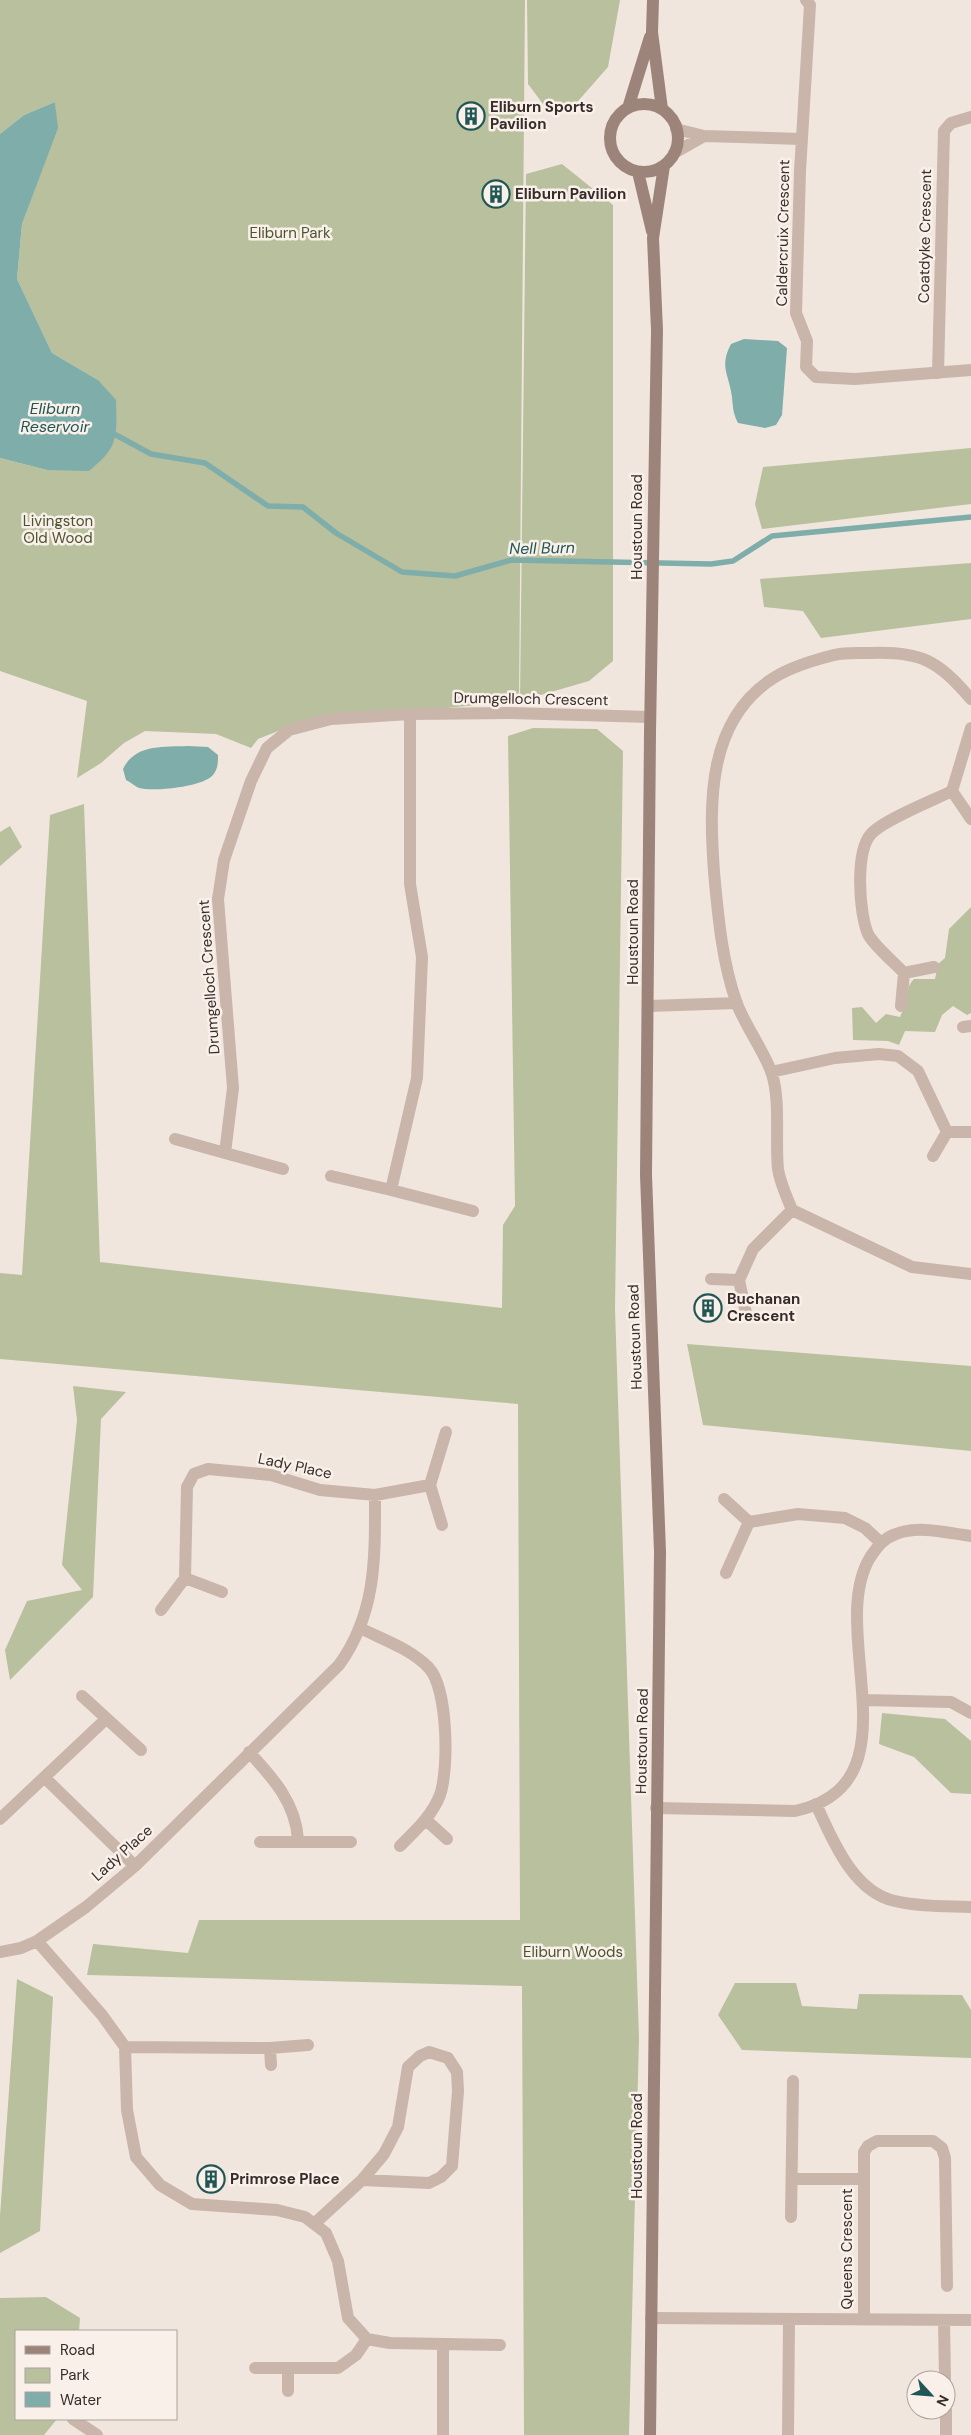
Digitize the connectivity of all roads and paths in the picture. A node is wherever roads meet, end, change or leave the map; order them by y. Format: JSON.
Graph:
{"nodes":[{"id":1,"x":653,"y":0,"type":"edge"},
{"id":2,"x":806,"y":0,"type":"edge"},
{"id":3,"x":652,"y":32,"type":"junction"},
{"id":4,"x":628,"y":108,"type":"junction"},
{"id":5,"x":662,"y":109,"type":"junction"},
{"id":6,"x":971,"y":117,"type":"edge"},
{"id":7,"x":676,"y":129,"type":"junction"},
{"id":8,"x":704,"y":136,"type":"junction"},
{"id":9,"x":802,"y":139,"type":"junction"},
{"id":10,"x":674,"y":153,"type":"junction"},
{"id":11,"x":664,"y":166,"type":"junction"},
{"id":12,"x":638,"y":172,"type":"junction"},
{"id":13,"x":654,"y":238,"type":"junction"},
{"id":14,"x":971,"y":370,"type":"edge"},
{"id":15,"x":938,"y":373,"type":"junction"},
{"id":16,"x":971,"y":700,"type":"edge"},
{"id":17,"x":410,"y":714,"type":"junction"},
{"id":18,"x":650,"y":717,"type":"junction"},
{"id":19,"x":971,"y":728,"type":"edge"},
{"id":20,"x":952,"y":791,"type":"junction"},
{"id":21,"x":971,"y":819,"type":"edge"},
{"id":22,"x":934,"y":967,"type":"dead end"},
{"id":23,"x":904,"y":974,"type":"junction"},
{"id":24,"x":737,"y":1003,"type":"junction"},
{"id":25,"x":649,"y":1006,"type":"junction"},
{"id":26,"x":901,"y":1006,"type":"dead end"},
{"id":27,"x":771,"y":1072,"type":"junction"},
{"id":28,"x":946,"y":1132,"type":"junction"},
{"id":29,"x":971,"y":1132,"type":"edge"},
{"id":30,"x":175,"y":1139,"type":"dead end"},
{"id":31,"x":224,"y":1153,"type":"junction"},
{"id":32,"x":933,"y":1156,"type":"dead end"},
{"id":33,"x":283,"y":1169,"type":"dead end"},
{"id":34,"x":332,"y":1176,"type":"dead end"},
{"id":35,"x":391,"y":1190,"type":"junction"},
{"id":36,"x":792,"y":1210,"type":"junction"},
{"id":37,"x":473,"y":1211,"type":"dead end"},
{"id":38,"x":971,"y":1274,"type":"edge"},
{"id":39,"x":710,"y":1279,"type":"dead end"},
{"id":40,"x":739,"y":1280,"type":"junction"},
{"id":41,"x":746,"y":1313,"type":"dead end"},
{"id":42,"x":446,"y":1432,"type":"dead end"},
{"id":43,"x":430,"y":1485,"type":"junction"},
{"id":44,"x":375,"y":1495,"type":"junction"},
{"id":45,"x":724,"y":1499,"type":"dead end"},
{"id":46,"x":749,"y":1522,"type":"junction"},
{"id":47,"x":442,"y":1525,"type":"dead end"},
{"id":48,"x":971,"y":1536,"type":"edge"},
{"id":49,"x":880,"y":1542,"type":"junction"},
{"id":50,"x":726,"y":1574,"type":"dead end"},
{"id":51,"x":185,"y":1578,"type":"junction"},
{"id":52,"x":222,"y":1592,"type":"dead end"},
{"id":53,"x":161,"y":1610,"type":"dead end"},
{"id":54,"x":360,"y":1628,"type":"junction"},
{"id":55,"x":82,"y":1696,"type":"dead end"},
{"id":56,"x":862,"y":1700,"type":"junction"},
{"id":57,"x":971,"y":1714,"type":"edge"},
{"id":58,"x":106,"y":1719,"type":"junction"},
{"id":59,"x":140,"y":1750,"type":"dead end"},
{"id":60,"x":248,"y":1752,"type":"junction"},
{"id":61,"x":45,"y":1778,"type":"junction"},
{"id":62,"x":816,"y":1804,"type":"junction"},
{"id":63,"x":656,"y":1808,"type":"junction"},
{"id":64,"x":0,"y":1819,"type":"edge"},
{"id":65,"x":426,"y":1820,"type":"junction"},
{"id":66,"x":447,"y":1839,"type":"dead end"},
{"id":67,"x":298,"y":1840,"type":"junction"},
{"id":68,"x":260,"y":1842,"type":"dead end"},
{"id":69,"x":351,"y":1842,"type":"dead end"},
{"id":70,"x":400,"y":1846,"type":"dead end"},
{"id":71,"x":135,"y":1866,"type":"junction"},
{"id":72,"x":971,"y":1907,"type":"edge"},
{"id":73,"x":37,"y":1941,"type":"junction"},
{"id":74,"x":0,"y":1952,"type":"edge"},
{"id":75,"x":308,"y":2045,"type":"dead end"},
{"id":76,"x":125,"y":2048,"type":"junction"},
{"id":77,"x":270,"y":2048,"type":"junction"},
{"id":78,"x":271,"y":2065,"type":"dead end"},
{"id":79,"x":793,"y":2081,"type":"dead end"},
{"id":80,"x":792,"y":2179,"type":"junction"},
{"id":81,"x":863,"y":2179,"type":"junction"},
{"id":82,"x":362,"y":2180,"type":"junction"},
{"id":83,"x":791,"y":2217,"type":"dead end"},
{"id":84,"x":314,"y":2224,"type":"junction"},
{"id":85,"x":946,"y":2286,"type":"dead end"},
{"id":86,"x":651,"y":2318,"type":"junction"},
{"id":87,"x":789,"y":2319,"type":"junction"},
{"id":88,"x":864,"y":2319,"type":"junction"},
{"id":89,"x":944,"y":2320,"type":"junction"},
{"id":90,"x":971,"y":2320,"type":"edge"},
{"id":91,"x":367,"y":2338,"type":"junction"},
{"id":92,"x":500,"y":2345,"type":"dead end"},
{"id":93,"x":443,"y":2346,"type":"junction"},
{"id":94,"x":254,"y":2368,"type":"dead end"},
{"id":95,"x":288,"y":2368,"type":"junction"},
{"id":96,"x":945,"y":2370,"type":"edge"},
{"id":97,"x":288,"y":2391,"type":"dead end"},
{"id":98,"x":74,"y":2420,"type":"edge"},
{"id":99,"x":946,"y":2420,"type":"edge"},
{"id":100,"x":97,"y":2435,"type":"edge"},
{"id":101,"x":443,"y":2435,"type":"edge"},
{"id":102,"x":650,"y":2435,"type":"edge"},
{"id":103,"x":788,"y":2435,"type":"edge"},
{"id":104,"x":946,"y":2435,"type":"edge"}],
"edges":[{"from":1,"to":3,"type":"street"},
{"from":2,"to":9,"type":"street","name":"Caldercruix Crescent"},
{"from":3,"to":4,"type":"street"},
{"from":3,"to":5,"type":"street"},
{"from":4,"to":5,"type":"street"},
{"from":4,"to":12,"type":"street"},
{"from":5,"to":7,"type":"street"},
{"from":6,"to":15,"type":"street","name":"Coatdyke Crescent"},
{"from":7,"to":8,"type":"street","name":"Caldercruix Crescent"},
{"from":7,"to":10,"type":"street"},
{"from":8,"to":9,"type":"street","name":"Caldercruix Crescent"},
{"from":8,"to":10,"type":"street"},
{"from":9,"to":15,"type":"street","name":"Caldercruix Crescent"},
{"from":10,"to":11,"type":"street","name":"Houstoun Road"},
{"from":11,"to":12,"type":"street"},
{"from":11,"to":13,"type":"street","name":"Houstoun Road"},
{"from":12,"to":13,"type":"street","name":"Houstoun Road"},
{"from":13,"to":18,"type":"street","name":"Houstoun Road"},
{"from":14,"to":15,"type":"street","name":"Caldercruix Crescent"},
{"from":16,"to":24,"type":"street"},
{"from":17,"to":18,"type":"street","name":"Drumgelloch Crescent"},
{"from":17,"to":31,"type":"street","name":"Drumgelloch Crescent"},
{"from":17,"to":35,"type":"street"},
{"from":18,"to":25,"type":"street","name":"Houstoun Road"},
{"from":19,"to":20,"type":"street"},
{"from":20,"to":21,"type":"street"},
{"from":20,"to":23,"type":"street"},
{"from":22,"to":23,"type":"street"},
{"from":23,"to":26,"type":"street"},
{"from":24,"to":25,"type":"street"},
{"from":24,"to":27,"type":"street"},
{"from":25,"to":63,"type":"street","name":"Houstoun Road"},
{"from":27,"to":28,"type":"street"},
{"from":27,"to":36,"type":"street"},
{"from":28,"to":29,"type":"street"},
{"from":28,"to":32,"type":"street"},
{"from":30,"to":31,"type":"street"},
{"from":31,"to":33,"type":"street"},
{"from":34,"to":35,"type":"street"},
{"from":35,"to":37,"type":"street"},
{"from":36,"to":38,"type":"street"},
{"from":36,"to":40,"type":"street"},
{"from":39,"to":40,"type":"street"},
{"from":40,"to":41,"type":"street"},
{"from":42,"to":43,"type":"street"},
{"from":43,"to":44,"type":"street","name":"Lady Place"},
{"from":43,"to":47,"type":"street"},
{"from":44,"to":51,"type":"street","name":"Lady Place"},
{"from":44,"to":54,"type":"street","name":"Lady Place"},
{"from":45,"to":46,"type":"street"},
{"from":46,"to":49,"type":"street"},
{"from":46,"to":50,"type":"street"},
{"from":48,"to":49,"type":"street"},
{"from":49,"to":56,"type":"street"},
{"from":51,"to":52,"type":"street"},
{"from":51,"to":53,"type":"street"},
{"from":54,"to":60,"type":"street","name":"Lady Place"},
{"from":54,"to":65,"type":"street"},
{"from":55,"to":58,"type":"street"},
{"from":56,"to":57,"type":"street"},
{"from":56,"to":62,"type":"street"},
{"from":58,"to":59,"type":"street"},
{"from":58,"to":61,"type":"street"},
{"from":60,"to":67,"type":"street"},
{"from":60,"to":71,"type":"street","name":"Lady Place"},
{"from":61,"to":64,"type":"street"},
{"from":61,"to":71,"type":"street"},
{"from":62,"to":63,"type":"street"},
{"from":62,"to":72,"type":"street"},
{"from":63,"to":86,"type":"street","name":"Houstoun Road"},
{"from":65,"to":66,"type":"street"},
{"from":65,"to":70,"type":"street"},
{"from":67,"to":68,"type":"street"},
{"from":67,"to":69,"type":"street"},
{"from":71,"to":73,"type":"street","name":"Lady Place"},
{"from":73,"to":74,"type":"street","name":"Lady Place"},
{"from":73,"to":76,"type":"street"},
{"from":75,"to":77,"type":"street"},
{"from":76,"to":77,"type":"street"},
{"from":76,"to":84,"type":"street"},
{"from":77,"to":78,"type":"street"},
{"from":79,"to":80,"type":"street"},
{"from":80,"to":81,"type":"street","name":"Queens Crescent"},
{"from":80,"to":83,"type":"street"},
{"from":81,"to":85,"type":"street","name":"Queens Crescent"},
{"from":81,"to":88,"type":"street","name":"Queens Crescent"},
{"from":82,"to":82,"type":"street"},
{"from":82,"to":84,"type":"street"},
{"from":84,"to":91,"type":"street"},
{"from":86,"to":87,"type":"street","name":"Queens Crescent"},
{"from":86,"to":102,"type":"street","name":"Houstoun Road"},
{"from":87,"to":88,"type":"street","name":"Queens Crescent"},
{"from":87,"to":103,"type":"street"},
{"from":88,"to":89,"type":"street","name":"Queens Crescent"},
{"from":89,"to":90,"type":"street","name":"Queens Crescent"},
{"from":89,"to":96,"type":"street"},
{"from":91,"to":93,"type":"street"},
{"from":91,"to":95,"type":"street"},
{"from":92,"to":93,"type":"street"},
{"from":93,"to":101,"type":"street"},
{"from":94,"to":95,"type":"street"},
{"from":95,"to":97,"type":"street"},
{"from":98,"to":100,"type":"street"},
{"from":99,"to":104,"type":"street"}]}
